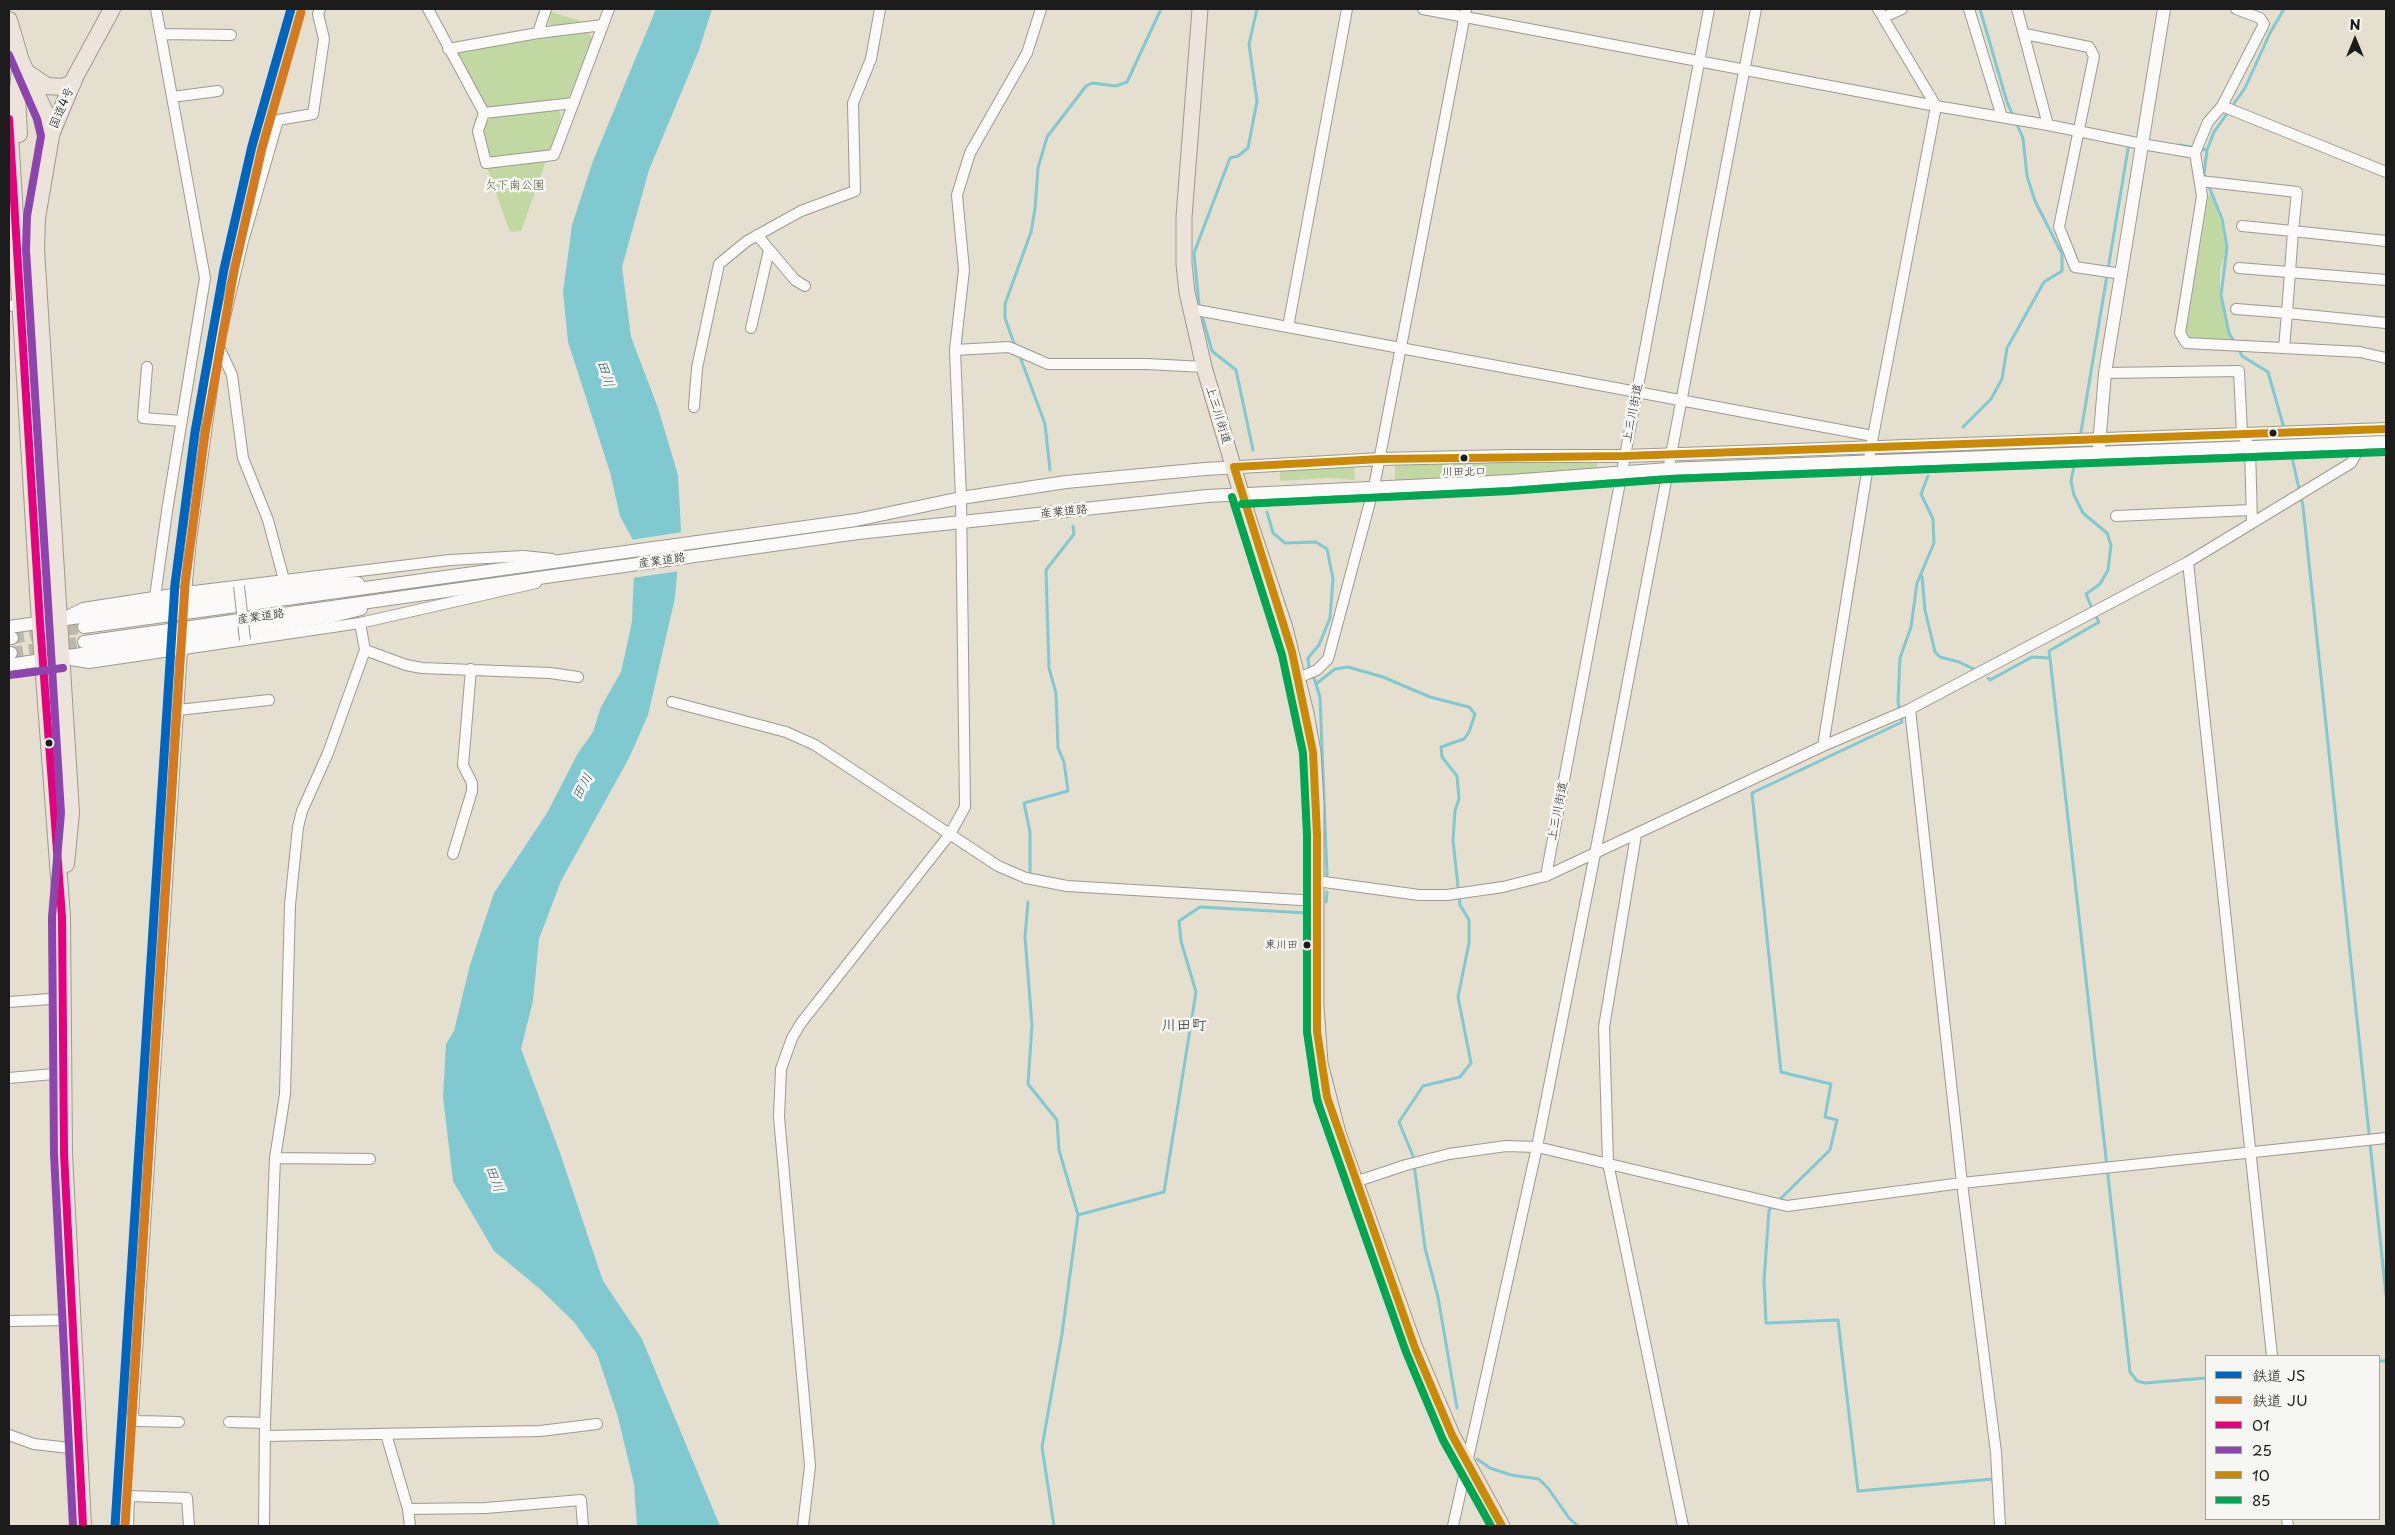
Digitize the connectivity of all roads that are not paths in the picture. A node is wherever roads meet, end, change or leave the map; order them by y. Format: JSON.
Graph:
{"nodes":[{"id":1,"x":112,"y":9,"type":"edge"},
{"id":2,"x":156,"y":9,"type":"edge"},
{"id":3,"x":320,"y":9,"type":"edge"},
{"id":4,"x":428,"y":9,"type":"edge"},
{"id":5,"x":546,"y":9,"type":"edge"},
{"id":6,"x":609,"y":9,"type":"edge"},
{"id":7,"x":880,"y":9,"type":"edge"},
{"id":8,"x":1041,"y":9,"type":"edge"},
{"id":9,"x":1200,"y":9,"type":"edge"},
{"id":10,"x":1347,"y":9,"type":"edge"},
{"id":11,"x":1423,"y":9,"type":"edge"},
{"id":12,"x":1709,"y":9,"type":"edge"},
{"id":13,"x":1756,"y":9,"type":"edge"},
{"id":14,"x":1902,"y":9,"type":"edge"},
{"id":15,"x":1969,"y":9,"type":"edge"},
{"id":16,"x":2017,"y":9,"type":"edge"},
{"id":17,"x":2164,"y":9,"type":"edge"},
{"id":18,"x":2236,"y":9,"type":"edge"},
{"id":19,"x":1465,"y":13,"type":"edge"},
{"id":20,"x":1881,"y":13,"type":"edge"},
{"id":21,"x":9,"y":20,"type":"edge"},
{"id":22,"x":603,"y":26,"type":"junction"},
{"id":23,"x":538,"y":33,"type":"junction"},
{"id":24,"x":161,"y":34,"type":"junction"},
{"id":25,"x":2024,"y":34,"type":"junction"},
{"id":26,"x":231,"y":35,"type":"dead end"},
{"id":27,"x":448,"y":49,"type":"junction"},
{"id":28,"x":1700,"y":60,"type":"junction"},
{"id":29,"x":24,"y":66,"type":"junction"},
{"id":30,"x":1745,"y":68,"type":"junction"},
{"id":31,"x":73,"y":83,"type":"junction"},
{"id":32,"x":218,"y":91,"type":"dead end"},
{"id":33,"x":172,"y":97,"type":"junction"},
{"id":34,"x":574,"y":103,"type":"junction"},
{"id":35,"x":1936,"y":106,"type":"junction"},
{"id":36,"x":2222,"y":106,"type":"junction"},
{"id":37,"x":484,"y":113,"type":"junction"},
{"id":38,"x":2002,"y":117,"type":"junction"},
{"id":39,"x":9,"y":119,"type":"edge"},
{"id":40,"x":2048,"y":125,"type":"junction"},
{"id":41,"x":2078,"y":131,"type":"junction"},
{"id":42,"x":51,"y":136,"type":"junction"},
{"id":43,"x":2142,"y":144,"type":"junction"},
{"id":44,"x":2195,"y":153,"type":"junction"},
{"id":45,"x":2386,"y":172,"type":"edge"},
{"id":46,"x":2200,"y":181,"type":"junction"},
{"id":47,"x":12,"y":187,"type":"junction"},
{"id":48,"x":2242,"y":226,"type":"dead end"},
{"id":49,"x":2294,"y":231,"type":"junction"},
{"id":50,"x":757,"y":235,"type":"junction"},
{"id":51,"x":2386,"y":242,"type":"edge"},
{"id":52,"x":769,"y":250,"type":"junction"},
{"id":53,"x":2239,"y":268,"type":"dead end"},
{"id":54,"x":19,"y":271,"type":"junction"},
{"id":55,"x":2290,"y":273,"type":"junction"},
{"id":56,"x":2122,"y":274,"type":"junction"},
{"id":57,"x":2386,"y":280,"type":"edge"},
{"id":58,"x":805,"y":286,"type":"dead end"},
{"id":59,"x":39,"y":302,"type":"junction"},
{"id":60,"x":15,"y":305,"type":"edge"},
{"id":61,"x":1191,"y":309,"type":"junction"},
{"id":62,"x":2236,"y":309,"type":"dead end"},
{"id":63,"x":2287,"y":313,"type":"junction"},
{"id":64,"x":2386,"y":323,"type":"edge"},
{"id":65,"x":1288,"y":327,"type":"junction"},
{"id":66,"x":751,"y":328,"type":"dead end"},
{"id":67,"x":218,"y":345,"type":"junction"},
{"id":68,"x":1401,"y":348,"type":"junction"},
{"id":69,"x":2284,"y":348,"type":"junction"},
{"id":70,"x":955,"y":350,"type":"junction"},
{"id":71,"x":2386,"y":358,"type":"edge"},
{"id":72,"x":147,"y":367,"type":"dead end"},
{"id":73,"x":1204,"y":367,"type":"junction"},
{"id":74,"x":2106,"y":373,"type":"junction"},
{"id":75,"x":1638,"y":392,"type":"junction"},
{"id":76,"x":1681,"y":400,"type":"junction"},
{"id":77,"x":694,"y":407,"type":"dead end"},
{"id":78,"x":182,"y":421,"type":"junction"},
{"id":79,"x":2386,"y":429,"type":"edge"},
{"id":80,"x":2242,"y":434,"type":"junction"},
{"id":81,"x":2099,"y":439,"type":"junction"},
{"id":82,"x":1872,"y":441,"type":"junction"},
{"id":83,"x":2363,"y":442,"type":"junction"},
{"id":84,"x":2386,"y":442,"type":"edge"},
{"id":85,"x":2250,"y":447,"type":"junction"},
{"id":86,"x":2100,"y":452,"type":"junction"},
{"id":87,"x":1671,"y":454,"type":"junction"},
{"id":88,"x":1625,"y":456,"type":"junction"},
{"id":89,"x":1380,"y":459,"type":"junction"},
{"id":90,"x":1869,"y":461,"type":"junction"},
{"id":91,"x":1234,"y":467,"type":"junction"},
{"id":92,"x":1668,"y":470,"type":"junction"},
{"id":93,"x":1622,"y":472,"type":"junction"},
{"id":94,"x":1374,"y":487,"type":"junction"},
{"id":95,"x":1242,"y":494,"type":"junction"},
{"id":96,"x":962,"y":498,"type":"junction"},
{"id":97,"x":2252,"y":510,"type":"junction"},
{"id":98,"x":2116,"y":516,"type":"dead end"},
{"id":99,"x":962,"y":522,"type":"junction"},
{"id":100,"x":2252,"y":523,"type":"junction"},
{"id":101,"x":2188,"y":562,"type":"junction"},
{"id":102,"x":574,"y":567,"type":"junction"},
{"id":103,"x":284,"y":580,"type":"junction"},
{"id":104,"x":239,"y":586,"type":"junction"},
{"id":105,"x":428,"y":587,"type":"junction"},
{"id":106,"x":186,"y":592,"type":"junction"},
{"id":107,"x":155,"y":597,"type":"junction"},
{"id":108,"x":59,"y":620,"type":"junction"},
{"id":109,"x":40,"y":622,"type":"junction"},
{"id":110,"x":360,"y":623,"type":"junction"},
{"id":111,"x":84,"y":627,"type":"tunnel mouth"},
{"id":112,"x":10,"y":634,"type":"edge"},
{"id":113,"x":245,"y":640,"type":"junction"},
{"id":114,"x":84,"y":642,"type":"tunnel mouth"},
{"id":115,"x":182,"y":649,"type":"junction"},
{"id":116,"x":365,"y":650,"type":"junction"},
{"id":117,"x":10,"y":657,"type":"edge"},
{"id":118,"x":62,"y":658,"type":"junction"},
{"id":119,"x":43,"y":661,"type":"junction"},
{"id":120,"x":471,"y":669,"type":"junction"},
{"id":121,"x":578,"y":677,"type":"dead end"},
{"id":122,"x":1298,"y":678,"type":"junction"},
{"id":123,"x":269,"y":700,"type":"dead end"},
{"id":124,"x":672,"y":702,"type":"dead end"},
{"id":125,"x":1910,"y":709,"type":"junction"},
{"id":126,"x":178,"y":710,"type":"junction"},
{"id":127,"x":1822,"y":746,"type":"junction"},
{"id":128,"x":950,"y":834,"type":"junction"},
{"id":129,"x":1636,"y":835,"type":"junction"},
{"id":130,"x":453,"y":854,"type":"dead end"},
{"id":131,"x":1595,"y":854,"type":"junction"},
{"id":132,"x":1546,"y":876,"type":"junction"},
{"id":133,"x":1317,"y":881,"type":"junction"},
{"id":134,"x":1316,"y":901,"type":"junction"},
{"id":135,"x":62,"y":916,"type":"junction"},
{"id":136,"x":64,"y":998,"type":"junction"},
{"id":137,"x":9,"y":1002,"type":"edge"},
{"id":138,"x":64,"y":1073,"type":"junction"},
{"id":139,"x":9,"y":1078,"type":"edge"},
{"id":140,"x":2386,"y":1138,"type":"edge"},
{"id":141,"x":1537,"y":1147,"type":"junction"},
{"id":142,"x":2251,"y":1152,"type":"junction"},
{"id":143,"x":275,"y":1158,"type":"junction"},
{"id":144,"x":370,"y":1159,"type":"dead end"},
{"id":145,"x":1608,"y":1163,"type":"junction"},
{"id":146,"x":1355,"y":1182,"type":"junction"},
{"id":147,"x":1962,"y":1183,"type":"junction"},
{"id":148,"x":73,"y":1320,"type":"junction"},
{"id":149,"x":9,"y":1321,"type":"edge"},
{"id":150,"x":2272,"y":1355,"type":"edge"},
{"id":151,"x":179,"y":1422,"type":"dead end"},
{"id":152,"x":229,"y":1422,"type":"dead end"},
{"id":153,"x":265,"y":1423,"type":"junction"},
{"id":154,"x":597,"y":1424,"type":"dead end"},
{"id":155,"x":386,"y":1434,"type":"junction"},
{"id":156,"x":9,"y":1435,"type":"edge"},
{"id":157,"x":265,"y":1436,"type":"junction"},
{"id":158,"x":79,"y":1449,"type":"junction"},
{"id":159,"x":1468,"y":1466,"type":"junction"},
{"id":160,"x":408,"y":1509,"type":"junction"},
{"id":161,"x":83,"y":1526,"type":"edge"},
{"id":162,"x":128,"y":1526,"type":"edge"},
{"id":163,"x":189,"y":1526,"type":"edge"},
{"id":164,"x":264,"y":1526,"type":"edge"},
{"id":165,"x":410,"y":1526,"type":"edge"},
{"id":166,"x":583,"y":1526,"type":"edge"},
{"id":167,"x":804,"y":1526,"type":"edge"},
{"id":168,"x":1453,"y":1526,"type":"edge"},
{"id":169,"x":1502,"y":1526,"type":"edge"},
{"id":170,"x":1682,"y":1526,"type":"edge"},
{"id":171,"x":2000,"y":1526,"type":"edge"}],
"edges":[{"from":1,"to":31,"type":"highway","name":"国道4号"},
{"from":2,"to":24,"type":"street"},
{"from":3,"to":67,"type":"street"},
{"from":4,"to":27,"type":"street"},
{"from":5,"to":23,"type":"street"},
{"from":6,"to":22,"type":"street"},
{"from":7,"to":50,"type":"street"},
{"from":8,"to":70,"type":"street"},
{"from":9,"to":61,"type":"main road","name":"上三川街道"},
{"from":10,"to":65,"type":"street"},
{"from":11,"to":19,"type":"street"},
{"from":12,"to":28,"type":"street","name":"上三川街道"},
{"from":13,"to":30,"type":"street"},
{"from":14,"to":20,"type":"street"},
{"from":15,"to":38,"type":"street"},
{"from":16,"to":25,"type":"street"},
{"from":17,"to":43,"type":"street"},
{"from":18,"to":36,"type":"street"},
{"from":19,"to":28,"type":"street"},
{"from":19,"to":68,"type":"street"},
{"from":20,"to":35,"type":"street"},
{"from":21,"to":29,"type":"highway"},
{"from":22,"to":23,"type":"street"},
{"from":22,"to":34,"type":"street"},
{"from":23,"to":27,"type":"street"},
{"from":24,"to":26,"type":"street"},
{"from":24,"to":33,"type":"street"},
{"from":25,"to":40,"type":"street"},
{"from":25,"to":41,"type":"street"},
{"from":27,"to":37,"type":"street"},
{"from":28,"to":30,"type":"street"},
{"from":28,"to":75,"type":"street","name":"上三川街道"},
{"from":29,"to":31,"type":"highway"},
{"from":29,"to":42,"type":"highway"},
{"from":29,"to":47,"type":"highway"},
{"from":30,"to":35,"type":"street"},
{"from":30,"to":76,"type":"street"},
{"from":31,"to":42,"type":"highway","name":"国道4号"},
{"from":32,"to":33,"type":"street"},
{"from":33,"to":78,"type":"street"},
{"from":34,"to":37,"type":"street"},
{"from":34,"to":37,"type":"street"},
{"from":35,"to":38,"type":"street"},
{"from":35,"to":82,"type":"street"},
{"from":36,"to":44,"type":"street"},
{"from":36,"to":45,"type":"street"},
{"from":38,"to":40,"type":"street"},
{"from":39,"to":47,"type":"highway"},
{"from":40,"to":41,"type":"street"},
{"from":41,"to":43,"type":"street"},
{"from":41,"to":56,"type":"street"},
{"from":42,"to":54,"type":"highway","name":"国道4号"},
{"from":42,"to":59,"type":"highway"},
{"from":43,"to":44,"type":"street"},
{"from":43,"to":56,"type":"street"},
{"from":44,"to":46,"type":"street"},
{"from":46,"to":49,"type":"street"},
{"from":46,"to":69,"type":"street"},
{"from":47,"to":54,"type":"highway"},
{"from":48,"to":49,"type":"street"},
{"from":49,"to":51,"type":"street"},
{"from":49,"to":55,"type":"street"},
{"from":50,"to":52,"type":"street"},
{"from":50,"to":77,"type":"street"},
{"from":52,"to":58,"type":"street"},
{"from":52,"to":66,"type":"street"},
{"from":53,"to":55,"type":"street"},
{"from":54,"to":60,"type":"highway"},
{"from":55,"to":57,"type":"street"},
{"from":55,"to":63,"type":"street"},
{"from":56,"to":74,"type":"street"},
{"from":59,"to":60,"type":"street"},
{"from":59,"to":108,"type":"highway"},
{"from":60,"to":109,"type":"highway"},
{"from":61,"to":65,"type":"street"},
{"from":61,"to":73,"type":"main road","name":"上三川街道"},
{"from":62,"to":63,"type":"street"},
{"from":63,"to":64,"type":"street"},
{"from":63,"to":69,"type":"street"},
{"from":65,"to":68,"type":"street"},
{"from":67,"to":103,"type":"street"},
{"from":67,"to":106,"type":"street"},
{"from":68,"to":75,"type":"street"},
{"from":68,"to":89,"type":"street"},
{"from":69,"to":71,"type":"street"},
{"from":70,"to":73,"type":"street"},
{"from":70,"to":96,"type":"street"},
{"from":72,"to":78,"type":"street"},
{"from":73,"to":91,"type":"main road","name":"上三川街道"},
{"from":74,"to":80,"type":"street"},
{"from":74,"to":81,"type":"street"},
{"from":75,"to":76,"type":"street"},
{"from":75,"to":88,"type":"street","name":"上三川街道"},
{"from":76,"to":82,"type":"street"},
{"from":76,"to":87,"type":"street"},
{"from":78,"to":107,"type":"street"},
{"from":79,"to":80,"type":"street","name":"産業道路"},
{"from":80,"to":81,"type":"street","name":"産業道路"},
{"from":80,"to":85,"type":"street"},
{"from":81,"to":82,"type":"street","name":"産業道路"},
{"from":81,"to":86,"type":"street"},
{"from":82,"to":87,"type":"street","name":"産業道路"},
{"from":82,"to":90,"type":"street"},
{"from":83,"to":84,"type":"street","name":"産業道路"},
{"from":83,"to":85,"type":"street","name":"産業道路"},
{"from":83,"to":100,"type":"street"},
{"from":85,"to":86,"type":"street","name":"産業道路"},
{"from":85,"to":97,"type":"street"},
{"from":86,"to":90,"type":"street","name":"産業道路"},
{"from":87,"to":88,"type":"street","name":"産業道路"},
{"from":87,"to":92,"type":"street"},
{"from":88,"to":89,"type":"street","name":"産業道路"},
{"from":88,"to":93,"type":"street","name":"上三川街道"},
{"from":89,"to":91,"type":"street","name":"産業道路"},
{"from":89,"to":94,"type":"street"},
{"from":90,"to":92,"type":"street","name":"産業道路"},
{"from":90,"to":127,"type":"street"},
{"from":91,"to":95,"type":"main road","name":"上三川街道"},
{"from":91,"to":96,"type":"street","name":"産業道路"},
{"from":92,"to":93,"type":"street","name":"産業道路"},
{"from":92,"to":131,"type":"street"},
{"from":93,"to":94,"type":"street","name":"産業道路"},
{"from":93,"to":132,"type":"street","name":"上三川街道"},
{"from":94,"to":95,"type":"street","name":"産業道路"},
{"from":94,"to":122,"type":"street"},
{"from":95,"to":99,"type":"street","name":"産業道路"},
{"from":95,"to":122,"type":"main road","name":"上三川街道"},
{"from":96,"to":99,"type":"street"},
{"from":96,"to":102,"type":"street","name":"産業道路"},
{"from":97,"to":98,"type":"street"},
{"from":97,"to":100,"type":"street"},
{"from":99,"to":102,"type":"street","name":"産業道路"},
{"from":99,"to":128,"type":"street"},
{"from":100,"to":101,"type":"street"},
{"from":101,"to":125,"type":"street"},
{"from":101,"to":142,"type":"street"},
{"from":102,"to":103,"type":"street"},
{"from":102,"to":105,"type":"street","name":"産業道路"},
{"from":102,"to":110,"type":"street"},
{"from":103,"to":104,"type":"street"},
{"from":104,"to":106,"type":"street"},
{"from":104,"to":113,"type":"street","bridge":true},
{"from":105,"to":108,"type":"street"},
{"from":105,"to":111,"type":"street","name":"産業道路"},
{"from":105,"to":114,"type":"street","name":"産業道路"},
{"from":105,"to":118,"type":"street"},
{"from":106,"to":107,"type":"street"},
{"from":107,"to":108,"type":"street"},
{"from":108,"to":109,"type":"street"},
{"from":108,"to":118,"type":"highway"},
{"from":109,"to":112,"type":"street"},
{"from":109,"to":119,"type":"highway"},
{"from":110,"to":113,"type":"street"},
{"from":110,"to":116,"type":"street"},
{"from":113,"to":115,"type":"street"},
{"from":115,"to":118,"type":"street"},
{"from":115,"to":126,"type":"street"},
{"from":116,"to":120,"type":"street"},
{"from":116,"to":143,"type":"street"},
{"from":117,"to":119,"type":"street"},
{"from":118,"to":119,"type":"street"},
{"from":118,"to":135,"type":"highway"},
{"from":119,"to":135,"type":"highway"},
{"from":120,"to":121,"type":"street"},
{"from":120,"to":130,"type":"street"},
{"from":122,"to":133,"type":"main road","name":"上三川街道"},
{"from":123,"to":126,"type":"street"},
{"from":124,"to":128,"type":"street"},
{"from":125,"to":127,"type":"street"},
{"from":125,"to":147,"type":"street"},
{"from":126,"to":151,"type":"street"},
{"from":127,"to":129,"type":"street"},
{"from":128,"to":134,"type":"street"},
{"from":128,"to":167,"type":"street"},
{"from":129,"to":131,"type":"street"},
{"from":129,"to":145,"type":"street"},
{"from":131,"to":132,"type":"street"},
{"from":131,"to":141,"type":"street"},
{"from":132,"to":133,"type":"street"},
{"from":133,"to":134,"type":"main road","name":"上三川街道"},
{"from":134,"to":146,"type":"main road","name":"上三川街道"},
{"from":135,"to":136,"type":"highway"},
{"from":136,"to":137,"type":"street"},
{"from":136,"to":138,"type":"highway"},
{"from":138,"to":139,"type":"street"},
{"from":138,"to":148,"type":"highway"},
{"from":140,"to":142,"type":"street"},
{"from":141,"to":145,"type":"street"},
{"from":141,"to":146,"type":"street"},
{"from":141,"to":159,"type":"street"},
{"from":142,"to":147,"type":"street"},
{"from":142,"to":150,"type":"street"},
{"from":143,"to":144,"type":"street"},
{"from":143,"to":153,"type":"street"},
{"from":145,"to":147,"type":"street"},
{"from":145,"to":170,"type":"street"},
{"from":146,"to":159,"type":"main road","name":"上三川街道"},
{"from":147,"to":171,"type":"street"},
{"from":148,"to":149,"type":"street"},
{"from":148,"to":158,"type":"highway"},
{"from":152,"to":153,"type":"street"},
{"from":153,"to":157,"type":"street"},
{"from":154,"to":155,"type":"street"},
{"from":155,"to":157,"type":"street"},
{"from":155,"to":160,"type":"street"},
{"from":156,"to":158,"type":"street"},
{"from":157,"to":164,"type":"street"},
{"from":158,"to":161,"type":"highway"},
{"from":159,"to":168,"type":"street"},
{"from":159,"to":169,"type":"main road","name":"上三川街道"},
{"from":160,"to":165,"type":"street"},
{"from":160,"to":166,"type":"street"},
{"from":162,"to":163,"type":"street"}]}
